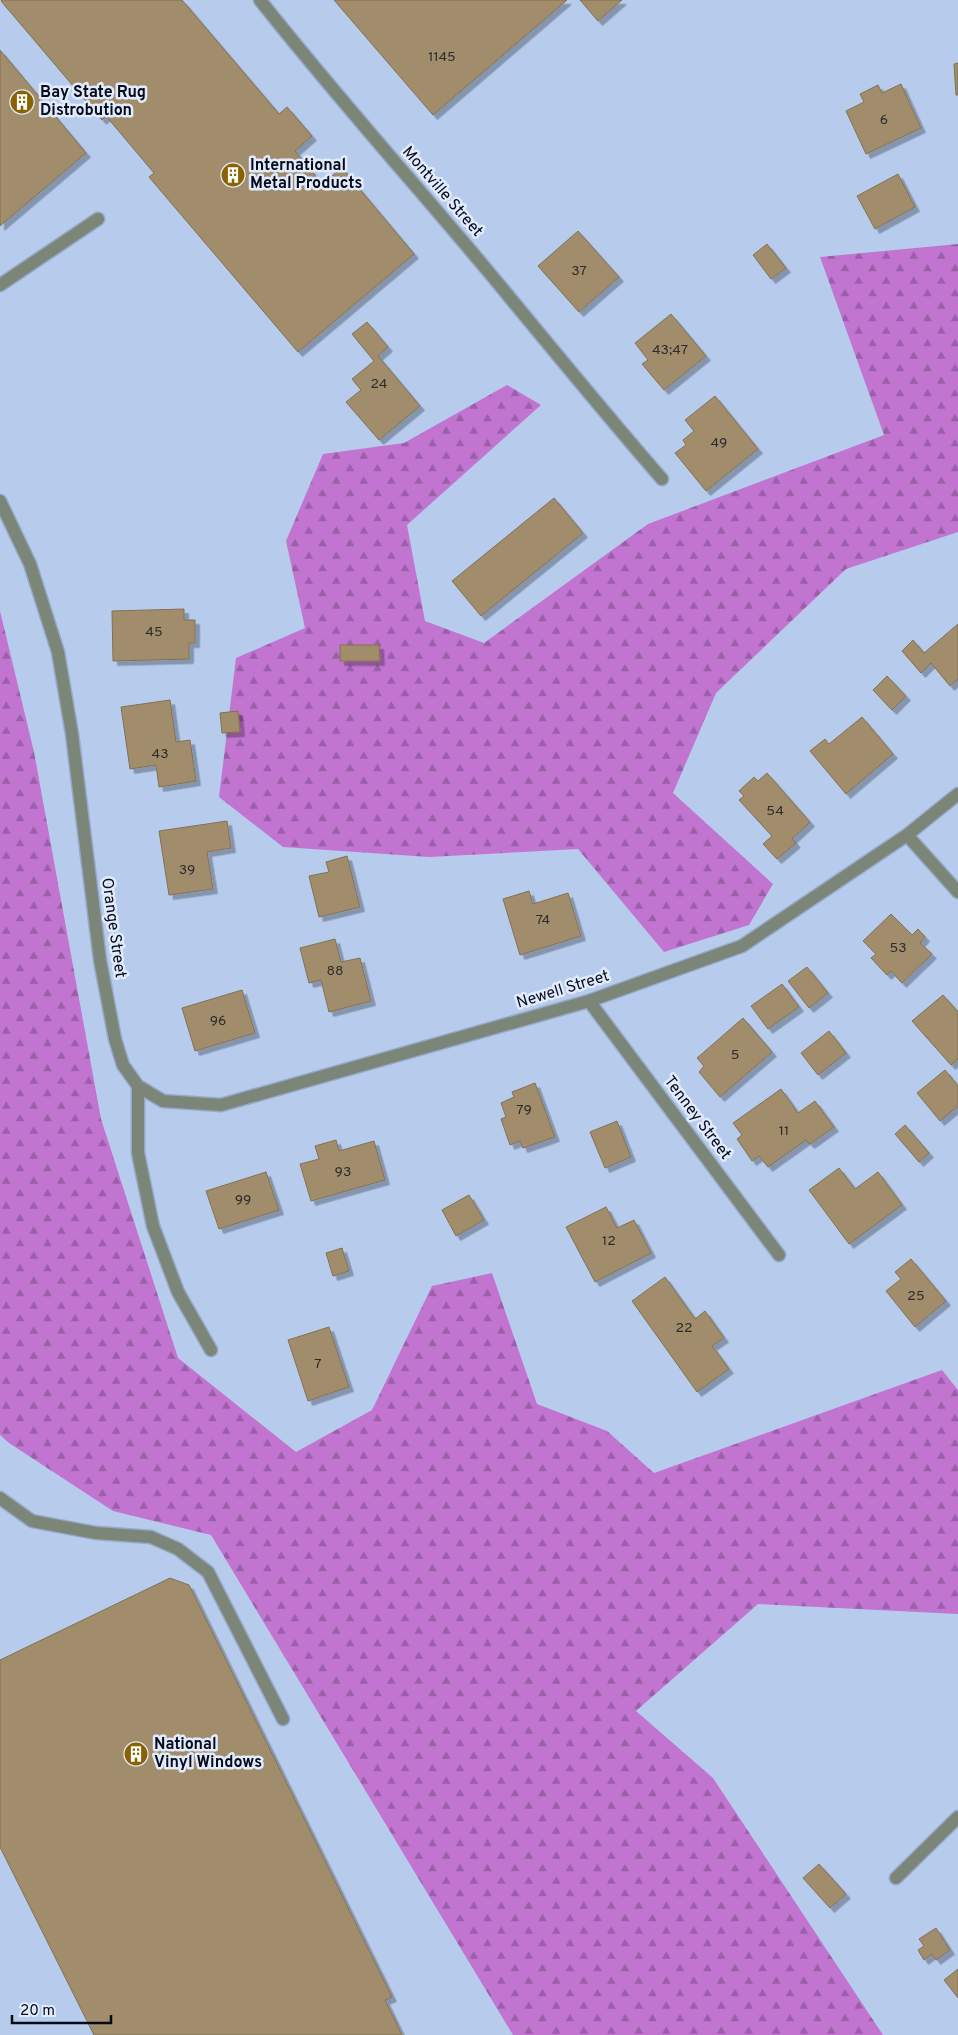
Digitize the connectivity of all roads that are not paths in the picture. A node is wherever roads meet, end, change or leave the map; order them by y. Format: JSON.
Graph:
{"nodes":[{"id":1,"x":260,"y":0,"type":"edge"},
{"id":2,"x":98,"y":219,"type":"dead end"},
{"id":3,"x":0,"y":285,"type":"edge"},
{"id":4,"x":662,"y":479,"type":"dead end"},
{"id":5,"x":0,"y":501,"type":"edge"},
{"id":6,"x":958,"y":794,"type":"edge"},
{"id":7,"x":907,"y":835,"type":"junction"},
{"id":8,"x":958,"y":892,"type":"edge"},
{"id":9,"x":589,"y":1001,"type":"junction"},
{"id":10,"x":138,"y":1086,"type":"junction"},
{"id":11,"x":779,"y":1255,"type":"dead end"},
{"id":12,"x":211,"y":1350,"type":"dead end"},
{"id":13,"x":0,"y":1498,"type":"edge"},
{"id":14,"x":283,"y":1719,"type":"dead end"},
{"id":15,"x":958,"y":1817,"type":"edge"},
{"id":16,"x":896,"y":1878,"type":"dead end"}],
"edges":[{"from":1,"to":4,"type":"street","name":"Montville Street"},
{"from":2,"to":3,"type":"street"},
{"from":5,"to":10,"type":"street","name":"Orange Street"},
{"from":6,"to":7,"type":"street","name":"Newell Street"},
{"from":7,"to":8,"type":"street"},
{"from":7,"to":9,"type":"street","name":"Newell Street"},
{"from":9,"to":10,"type":"street","name":"Newell Street"},
{"from":9,"to":11,"type":"street","name":"Tenney Street"},
{"from":10,"to":12,"type":"street"},
{"from":13,"to":14,"type":"street"},
{"from":15,"to":16,"type":"street"}]}
